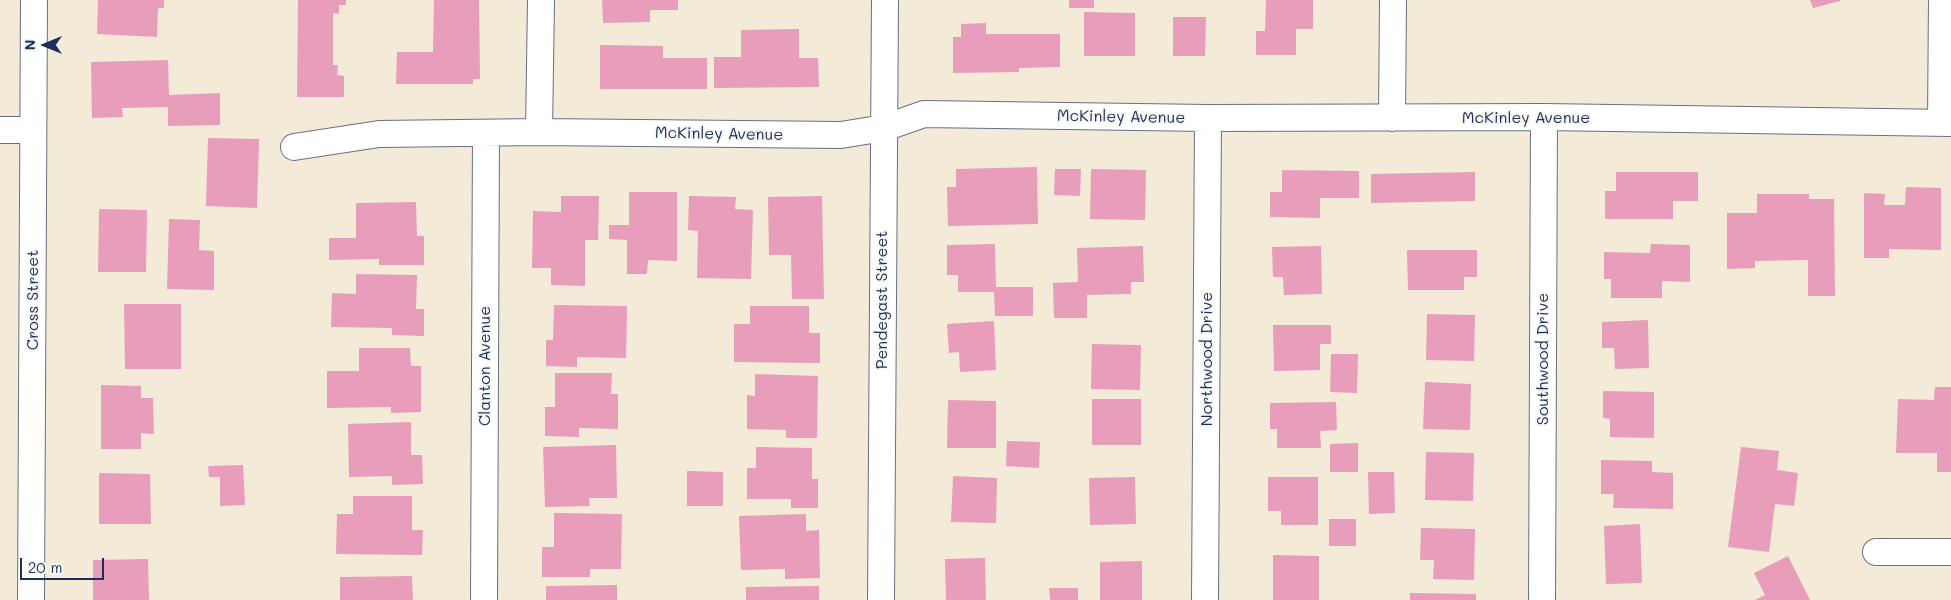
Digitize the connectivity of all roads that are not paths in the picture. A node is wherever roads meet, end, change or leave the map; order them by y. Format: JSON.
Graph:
{"nodes":[{"id":1,"x":34,"y":0,"type":"edge"},
{"id":2,"x":541,"y":0,"type":"edge"},
{"id":3,"x":885,"y":0,"type":"edge"},
{"id":4,"x":1393,"y":0,"type":"edge"},
{"id":5,"x":1942,"y":0,"type":"edge"},
{"id":6,"x":1544,"y":117,"type":"junction"},
{"id":7,"x":1208,"y":118,"type":"junction"},
{"id":8,"x":1392,"y":118,"type":"junction"},
{"id":9,"x":1946,"y":123,"type":"edge"},
{"id":10,"x":884,"y":128,"type":"junction"},
{"id":11,"x":0,"y":130,"type":"edge"},
{"id":12,"x":33,"y":130,"type":"junction"},
{"id":13,"x":539,"y":132,"type":"junction"},
{"id":14,"x":486,"y":133,"type":"junction"},
{"id":15,"x":294,"y":148,"type":"dead end"},
{"id":16,"x":1876,"y":552,"type":"dead end"},
{"id":17,"x":1951,"y":552,"type":"edge"},
{"id":18,"x":31,"y":600,"type":"edge"},
{"id":19,"x":484,"y":600,"type":"edge"},
{"id":20,"x":880,"y":600,"type":"edge"},
{"id":21,"x":1205,"y":600,"type":"edge"},
{"id":22,"x":1542,"y":600,"type":"edge"}],
"edges":[{"from":1,"to":12,"type":"street","name":"Cross Street"},
{"from":2,"to":13,"type":"street"},
{"from":3,"to":10,"type":"street","name":"Pendegast Street"},
{"from":4,"to":8,"type":"street"},
{"from":5,"to":9,"type":"street"},
{"from":6,"to":8,"type":"street","name":"McKinley Avenue"},
{"from":6,"to":9,"type":"street","name":"McKinley Avenue"},
{"from":6,"to":22,"type":"street","name":"Southwood Drive"},
{"from":7,"to":8,"type":"street","name":"McKinley Avenue"},
{"from":7,"to":10,"type":"street","name":"McKinley Avenue"},
{"from":7,"to":21,"type":"street","name":"Northwood Drive"},
{"from":10,"to":13,"type":"street","name":"McKinley Avenue"},
{"from":10,"to":20,"type":"street","name":"Pendegast Street"},
{"from":11,"to":12,"type":"street"},
{"from":12,"to":18,"type":"street","name":"Cross Street"},
{"from":13,"to":14,"type":"street","name":"McKinley Avenue"},
{"from":14,"to":15,"type":"street","name":"McKinley Avenue"},
{"from":14,"to":19,"type":"street","name":"Clanton Avenue"},
{"from":16,"to":17,"type":"street"}]}
